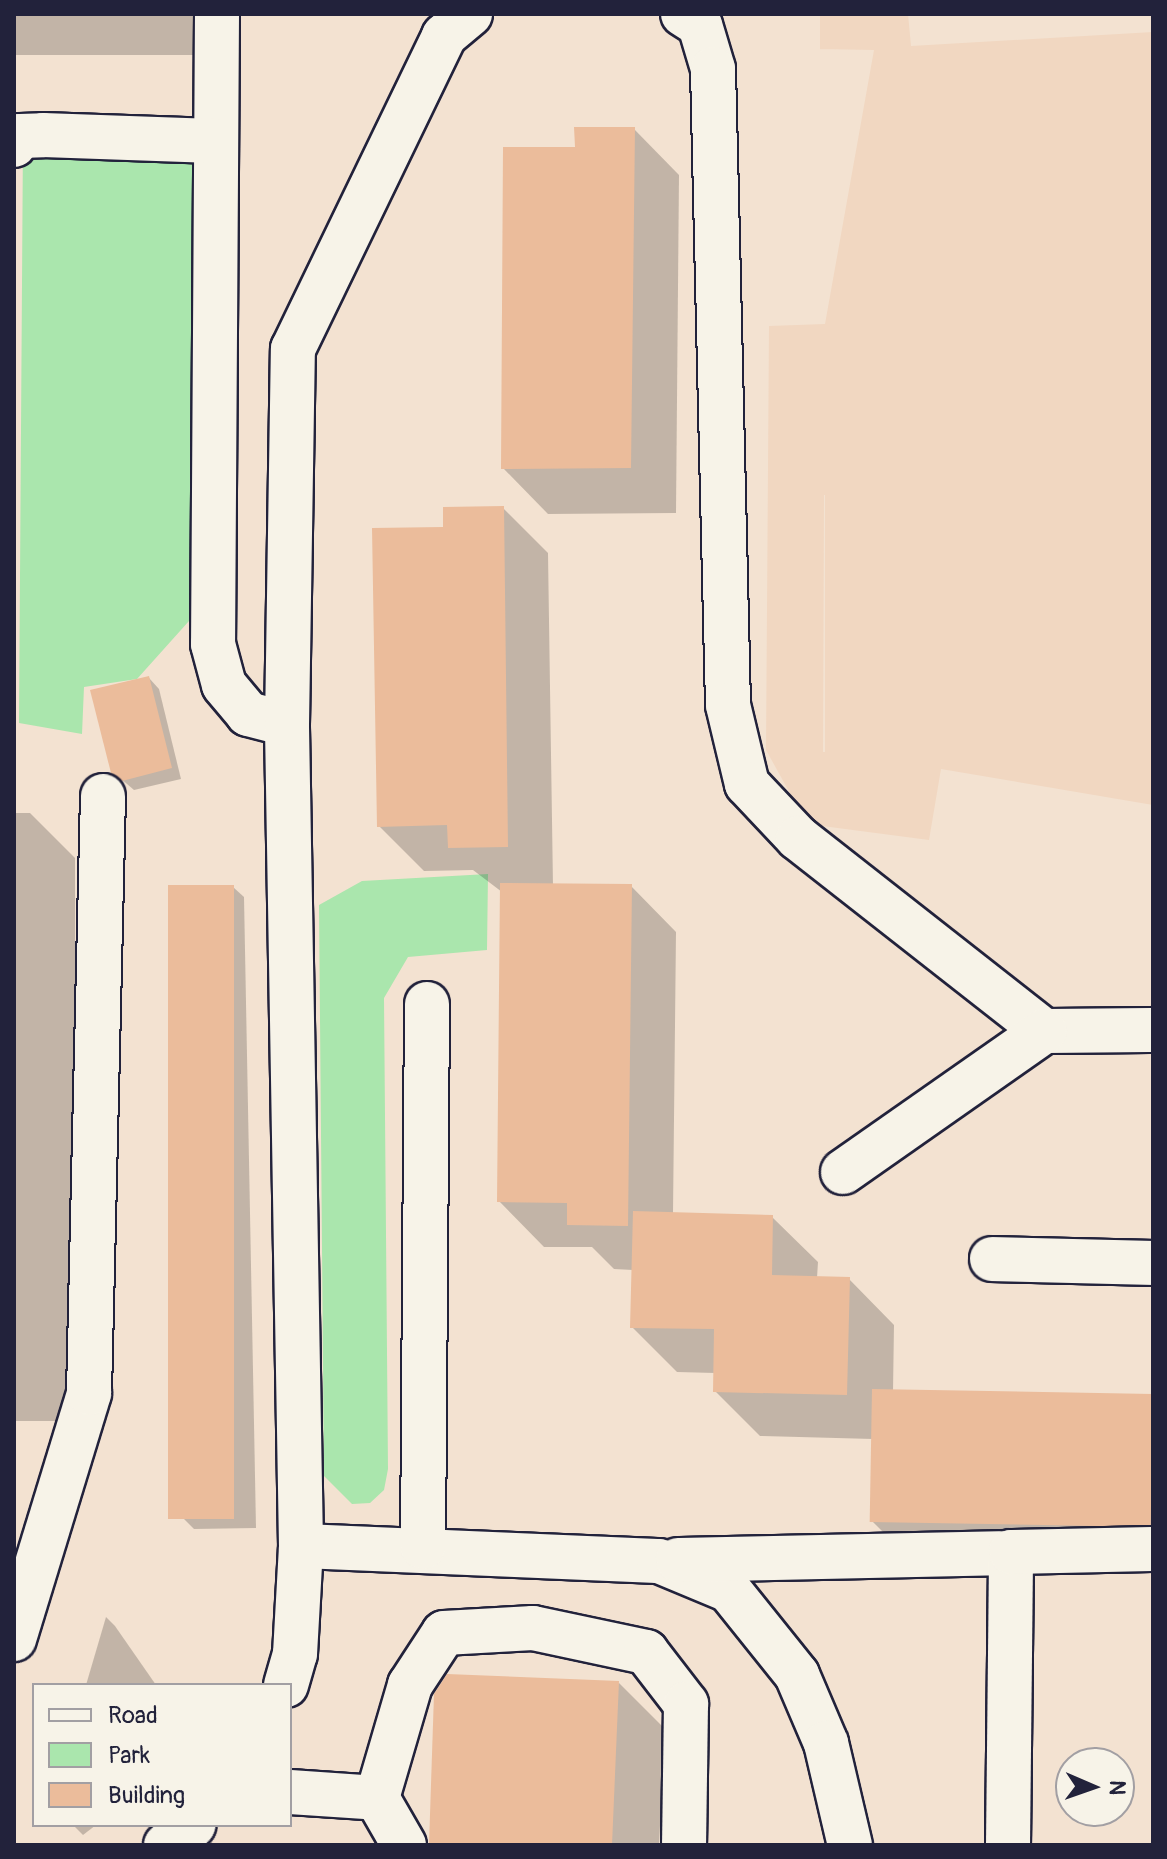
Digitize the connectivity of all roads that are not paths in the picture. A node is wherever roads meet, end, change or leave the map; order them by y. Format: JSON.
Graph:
{"nodes":[{"id":1,"x":217,"y":14,"type":"edge"},
{"id":2,"x":470,"y":14,"type":"edge"},
{"id":3,"x":689,"y":15,"type":"edge"},
{"id":4,"x":214,"y":141,"type":"junction"},
{"id":5,"x":14,"y":145,"type":"edge"},
{"id":6,"x":287,"y":724,"type":"junction"},
{"id":7,"x":103,"y":796,"type":"dead end"},
{"id":8,"x":427,"y":1004,"type":"dead end"},
{"id":9,"x":1153,"y":1030,"type":"edge"},
{"id":10,"x":1044,"y":1031,"type":"junction"},
{"id":11,"x":843,"y":1172,"type":"dead end"},
{"id":12,"x":992,"y":1259,"type":"dead end"},
{"id":13,"x":1153,"y":1263,"type":"edge"},
{"id":14,"x":301,"y":1546,"type":"junction"},
{"id":15,"x":423,"y":1547,"type":"junction"},
{"id":16,"x":1153,"y":1549,"type":"edge"},
{"id":17,"x":1000,"y":1553,"type":"dead end"},
{"id":18,"x":659,"y":1561,"type":"junction"},
{"id":19,"x":14,"y":1639,"type":"edge"},
{"id":20,"x":287,"y":1683,"type":"edge"},
{"id":21,"x":292,"y":1792,"type":"edge"},
{"id":22,"x":377,"y":1798,"type":"junction"},
{"id":23,"x":191,"y":1827,"type":"edge"},
{"id":24,"x":166,"y":1845,"type":"edge"},
{"id":25,"x":404,"y":1845,"type":"edge"},
{"id":26,"x":684,"y":1845,"type":"edge"},
{"id":27,"x":850,"y":1845,"type":"edge"},
{"id":28,"x":1008,"y":1845,"type":"edge"}],
"edges":[{"from":1,"to":4,"type":"lane"},
{"from":2,"to":6,"type":"lane"},
{"from":3,"to":10,"type":"lane"},
{"from":4,"to":5,"type":"lane"},
{"from":4,"to":6,"type":"lane"},
{"from":6,"to":14,"type":"lane"},
{"from":7,"to":19,"type":"lane"},
{"from":8,"to":15,"type":"lane"},
{"from":9,"to":10,"type":"lane"},
{"from":10,"to":11,"type":"lane"},
{"from":12,"to":13,"type":"lane"},
{"from":14,"to":15,"type":"lane"},
{"from":14,"to":20,"type":"lane"},
{"from":15,"to":18,"type":"lane"},
{"from":16,"to":28,"type":"lane"},
{"from":17,"to":18,"type":"lane"},
{"from":18,"to":27,"type":"lane"},
{"from":21,"to":22,"type":"lane"},
{"from":22,"to":25,"type":"lane"},
{"from":22,"to":26,"type":"lane"},
{"from":23,"to":24,"type":"lane"}]}
